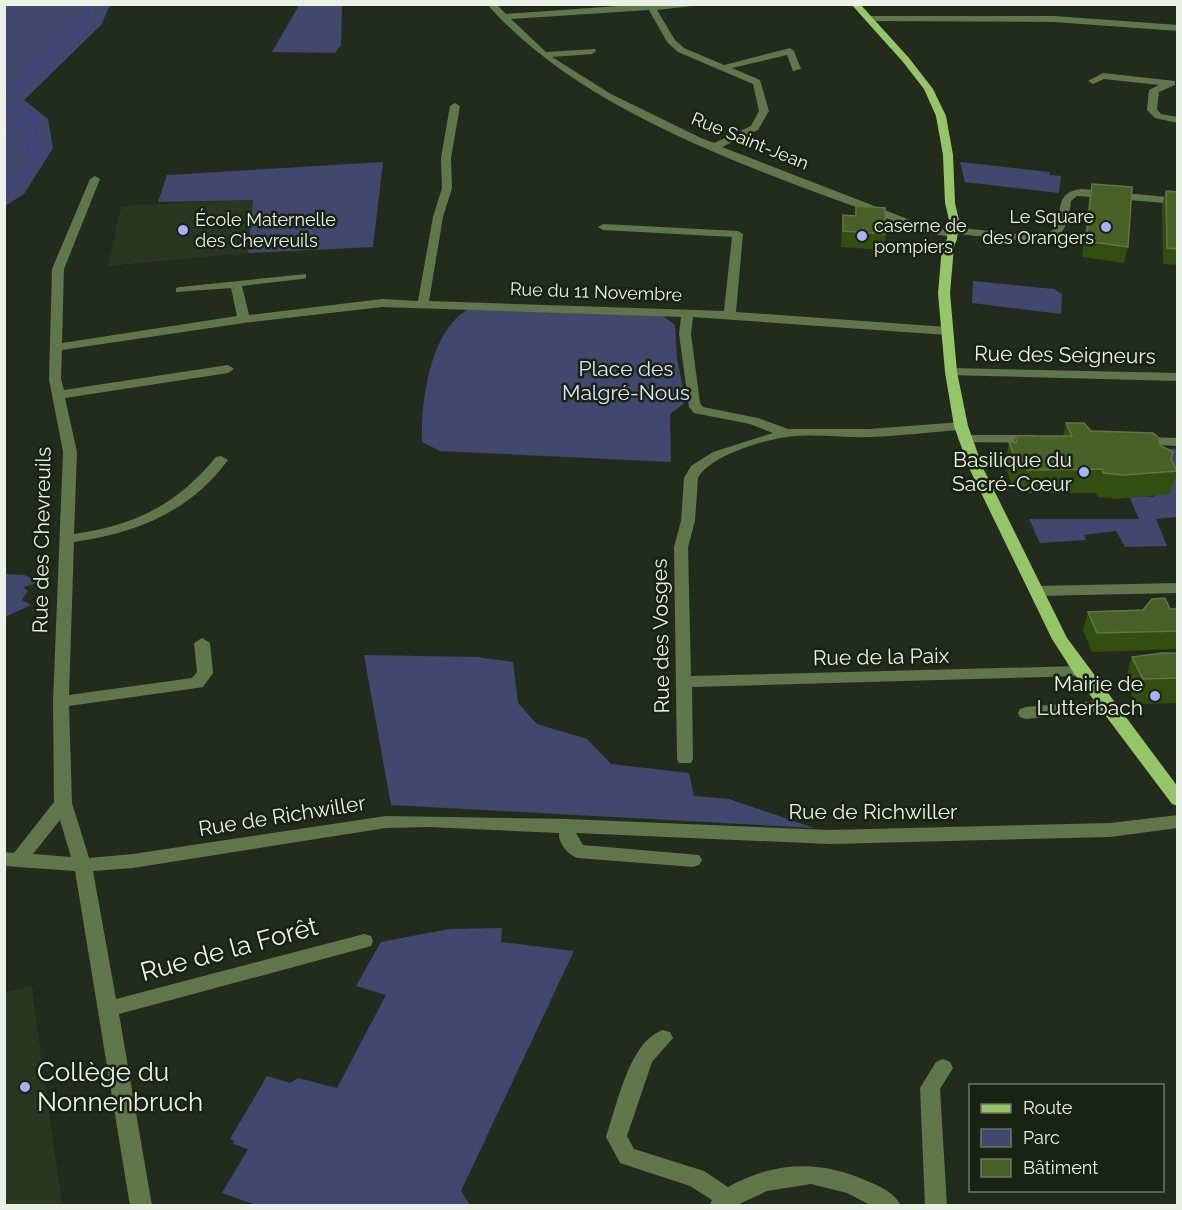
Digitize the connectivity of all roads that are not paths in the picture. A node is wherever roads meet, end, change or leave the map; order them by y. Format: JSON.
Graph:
{"nodes":[{"id":1,"x":491,"y":4,"type":"edge"},
{"id":2,"x":706,"y":4,"type":"edge"},
{"id":3,"x":855,"y":4,"type":"edge"},
{"id":4,"x":651,"y":6,"type":"junction"},
{"id":5,"x":504,"y":17,"type":"junction"},
{"id":6,"x":869,"y":19,"type":"junction"},
{"id":7,"x":1178,"y":28,"type":"edge"},
{"id":8,"x":592,"y":51,"type":"dead end"},
{"id":9,"x":545,"y":55,"type":"junction"},
{"id":10,"x":795,"y":65,"type":"dead end"},
{"id":11,"x":723,"y":68,"type":"junction"},
{"id":12,"x":1093,"y":81,"type":"dead end"},
{"id":13,"x":1174,"y":82,"type":"edge"},
{"id":14,"x":454,"y":106,"type":"dead end"},
{"id":15,"x":1178,"y":120,"type":"edge"},
{"id":16,"x":716,"y":146,"type":"junction"},
{"id":17,"x":95,"y":178,"type":"dead end"},
{"id":18,"x":1178,"y":201,"type":"edge"},
{"id":19,"x":603,"y":227,"type":"dead end"},
{"id":20,"x":953,"y":232,"type":"junction"},
{"id":21,"x":302,"y":276,"type":"dead end"},
{"id":22,"x":236,"y":284,"type":"junction"},
{"id":23,"x":180,"y":290,"type":"dead end"},
{"id":24,"x":423,"y":304,"type":"junction"},
{"id":25,"x":687,"y":314,"type":"junction"},
{"id":26,"x":730,"y":315,"type":"junction"},
{"id":27,"x":243,"y":319,"type":"junction"},
{"id":28,"x":948,"y":331,"type":"junction"},
{"id":29,"x":54,"y":348,"type":"junction"},
{"id":30,"x":228,"y":369,"type":"dead end"},
{"id":31,"x":951,"y":372,"type":"junction"},
{"id":32,"x":1178,"y":377,"type":"edge"},
{"id":33,"x":58,"y":395,"type":"junction"},
{"id":34,"x":963,"y":432,"type":"junction"},
{"id":35,"x":787,"y":433,"type":"junction"},
{"id":36,"x":1046,"y":439,"type":"edge"},
{"id":37,"x":1123,"y":440,"type":"edge"},
{"id":38,"x":1178,"y":442,"type":"edge"},
{"id":39,"x":221,"y":460,"type":"dead end"},
{"id":40,"x":67,"y":539,"type":"junction"},
{"id":41,"x":1178,"y":588,"type":"edge"},
{"id":42,"x":1035,"y":591,"type":"junction"},
{"id":43,"x":202,"y":643,"type":"dead end"},
{"id":44,"x":1081,"y":672,"type":"junction"},
{"id":45,"x":682,"y":682,"type":"junction"},
{"id":46,"x":61,"y":702,"type":"junction"},
{"id":47,"x":1107,"y":706,"type":"junction"},
{"id":48,"x":1026,"y":713,"type":"dead end"},
{"id":49,"x":685,"y":759,"type":"dead end"},
{"id":50,"x":1175,"y":793,"type":"edge"},
{"id":51,"x":63,"y":803,"type":"junction"},
{"id":52,"x":1178,"y":821,"type":"edge"},
{"id":53,"x":568,"y":825,"type":"junction"},
{"id":54,"x":11,"y":860,"type":"edge"},
{"id":55,"x":693,"y":860,"type":"dead end"},
{"id":56,"x":83,"y":865,"type":"junction"},
{"id":57,"x":364,"y":941,"type":"dead end"},
{"id":58,"x":108,"y":1009,"type":"junction"},
{"id":59,"x":663,"y":1038,"type":"dead end"},
{"id":60,"x":943,"y":1068,"type":"dead end"},
{"id":61,"x":723,"y":1202,"type":"edge"},
{"id":62,"x":141,"y":1206,"type":"edge"},
{"id":63,"x":890,"y":1206,"type":"edge"},
{"id":64,"x":936,"y":1206,"type":"edge"}],
"edges":[{"from":1,"to":5,"type":"street","name":"Rue Saint-Jean"},
{"from":2,"to":4,"type":"street"},
{"from":3,"to":6,"type":"main road"},
{"from":4,"to":5,"type":"street"},
{"from":4,"to":11,"type":"street"},
{"from":5,"to":9,"type":"street","name":"Rue Saint-Jean"},
{"from":6,"to":7,"type":"street"},
{"from":6,"to":20,"type":"main road"},
{"from":8,"to":9,"type":"street"},
{"from":9,"to":16,"type":"street","name":"Rue Saint-Jean"},
{"from":10,"to":11,"type":"street"},
{"from":11,"to":16,"type":"street"},
{"from":12,"to":13,"type":"street"},
{"from":13,"to":15,"type":"street"},
{"from":14,"to":24,"type":"street"},
{"from":16,"to":20,"type":"street","name":"Rue Saint-Jean"},
{"from":17,"to":29,"type":"street","name":"Rue des Chevreuils"},
{"from":18,"to":20,"type":"street","name":"Rue Saint-Jean"},
{"from":19,"to":26,"type":"street"},
{"from":20,"to":28,"type":"main road"},
{"from":21,"to":22,"type":"street"},
{"from":22,"to":23,"type":"street"},
{"from":22,"to":27,"type":"street"},
{"from":24,"to":25,"type":"street","name":"Rue du 11 Novembre"},
{"from":24,"to":27,"type":"street","name":"Rue du 11 Novembre"},
{"from":25,"to":26,"type":"street","name":"Rue du 11 Novembre"},
{"from":25,"to":35,"type":"street"},
{"from":26,"to":28,"type":"street","name":"Rue du 11 Novembre"},
{"from":27,"to":29,"type":"street","name":"Rue du 11 Novembre"},
{"from":28,"to":31,"type":"main road"},
{"from":29,"to":33,"type":"street","name":"Rue des Chevreuils"},
{"from":30,"to":33,"type":"street"},
{"from":31,"to":32,"type":"street","name":"Rue des Seigneurs"},
{"from":31,"to":34,"type":"main road"},
{"from":33,"to":40,"type":"street","name":"Rue des Chevreuils"},
{"from":34,"to":35,"type":"street"},
{"from":34,"to":36,"type":"street"},
{"from":34,"to":42,"type":"main road"},
{"from":35,"to":45,"type":"street","name":"Rue des Vosges"},
{"from":37,"to":38,"type":"street"},
{"from":39,"to":40,"type":"street"},
{"from":40,"to":46,"type":"street","name":"Rue des Chevreuils"},
{"from":41,"to":42,"type":"street"},
{"from":42,"to":44,"type":"main road"},
{"from":43,"to":46,"type":"street"},
{"from":44,"to":45,"type":"street","name":"Rue de la Paix"},
{"from":44,"to":47,"type":"main road"},
{"from":45,"to":49,"type":"street","name":"Rue des Vosges"},
{"from":46,"to":51,"type":"street","name":"Rue des Chevreuils"},
{"from":47,"to":48,"type":"street"},
{"from":47,"to":50,"type":"main road"},
{"from":51,"to":54,"type":"street"},
{"from":51,"to":56,"type":"street","name":"Rue des Chevreuils"},
{"from":52,"to":53,"type":"street","name":"Rue de Richwiller"},
{"from":53,"to":55,"type":"street"},
{"from":53,"to":56,"type":"street","name":"Rue de Richwiller"},
{"from":54,"to":56,"type":"street","name":"Rue de Richwiller"},
{"from":56,"to":58,"type":"street"},
{"from":57,"to":58,"type":"street","name":"Rue de la Forêt"},
{"from":58,"to":62,"type":"street"},
{"from":59,"to":61,"type":"street"},
{"from":60,"to":64,"type":"street"},
{"from":61,"to":63,"type":"street"}]}
